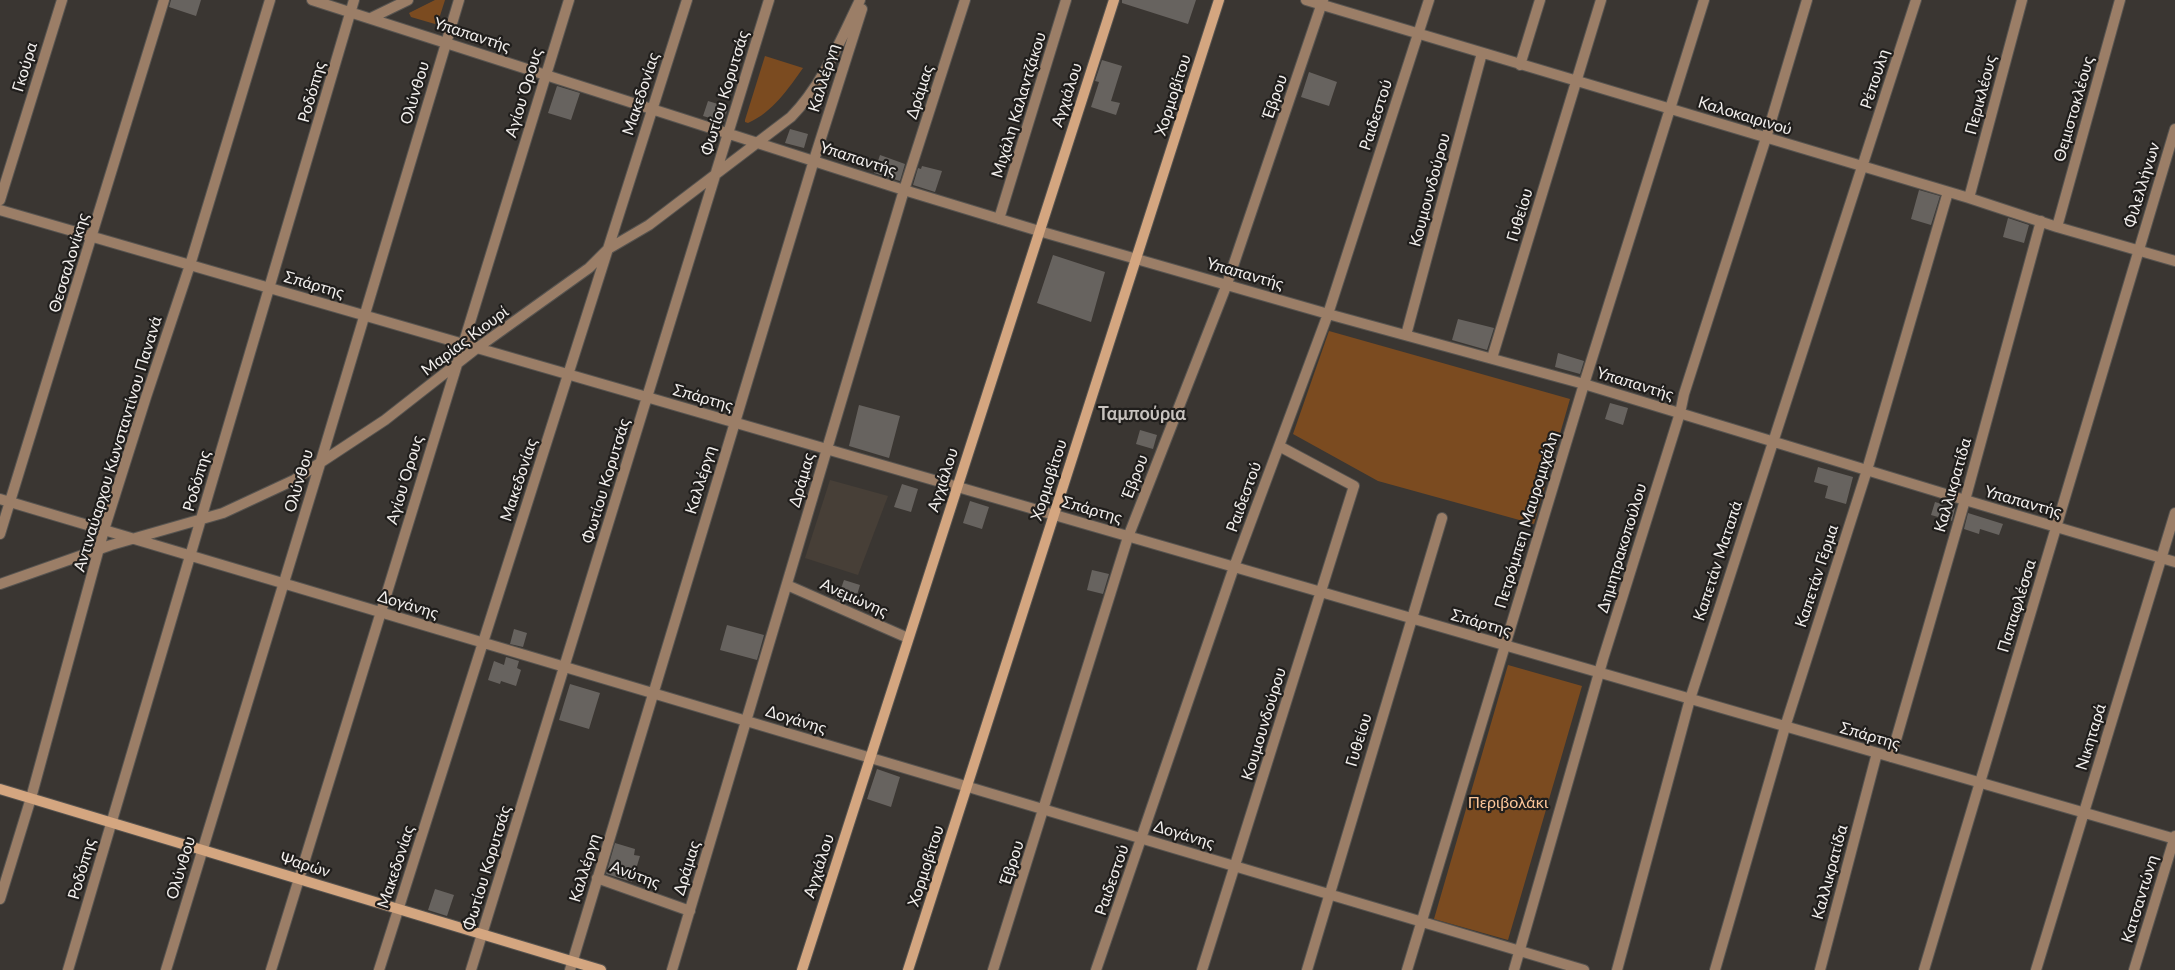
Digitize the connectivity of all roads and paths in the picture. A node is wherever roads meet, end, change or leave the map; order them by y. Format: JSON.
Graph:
{"nodes":[{"id":1,"x":62,"y":0,"type":"edge"},
{"id":2,"x":164,"y":0,"type":"edge"},
{"id":3,"x":270,"y":0,"type":"edge"},
{"id":4,"x":312,"y":0,"type":"edge"},
{"id":5,"x":354,"y":0,"type":"edge"},
{"id":6,"x":408,"y":0,"type":"edge"},
{"id":7,"x":459,"y":0,"type":"edge"},
{"id":8,"x":569,"y":0,"type":"edge"},
{"id":9,"x":687,"y":0,"type":"edge"},
{"id":10,"x":769,"y":0,"type":"edge"},
{"id":11,"x":860,"y":0,"type":"edge"},
{"id":12,"x":864,"y":0,"type":"edge"},
{"id":13,"x":965,"y":0,"type":"edge"},
{"id":14,"x":1066,"y":0,"type":"edge"},
{"id":15,"x":1114,"y":0,"type":"edge"},
{"id":16,"x":1219,"y":0,"type":"edge"},
{"id":17,"x":1306,"y":0,"type":"edge"},
{"id":18,"x":1429,"y":0,"type":"edge"},
{"id":19,"x":1540,"y":0,"type":"edge"},
{"id":20,"x":1601,"y":0,"type":"edge"},
{"id":21,"x":1704,"y":0,"type":"edge"},
{"id":22,"x":1807,"y":0,"type":"edge"},
{"id":23,"x":1916,"y":0,"type":"edge"},
{"id":24,"x":2022,"y":0,"type":"edge"},
{"id":25,"x":2120,"y":0,"type":"edge"},
{"id":26,"x":1323,"y":2,"type":"edge"},
{"id":27,"x":351,"y":12,"type":"junction"},
{"id":28,"x":371,"y":18,"type":"junction"},
{"id":29,"x":1418,"y":33,"type":"junction"},
{"id":30,"x":446,"y":42,"type":"junction"},
{"id":31,"x":1482,"y":53,"type":"junction"},
{"id":32,"x":1520,"y":65,"type":"junction"},
{"id":33,"x":546,"y":74,"type":"junction"},
{"id":34,"x":1577,"y":81,"type":"junction"},
{"id":35,"x":653,"y":108,"type":"junction"},
{"id":36,"x":1670,"y":109,"type":"junction"},
{"id":37,"x":2175,"y":129,"type":"edge"},
{"id":38,"x":728,"y":132,"type":"junction"},
{"id":39,"x":1766,"y":138,"type":"junction"},
{"id":40,"x":759,"y":143,"type":"junction"},
{"id":41,"x":814,"y":160,"type":"junction"},
{"id":42,"x":1863,"y":166,"type":"junction"},
{"id":43,"x":715,"y":176,"type":"junction"},
{"id":44,"x":904,"y":190,"type":"junction"},
{"id":45,"x":1948,"y":192,"type":"junction"},
{"id":46,"x":1969,"y":198,"type":"junction"},
{"id":47,"x":0,"y":200,"type":"edge"},
{"id":48,"x":0,"y":210,"type":"edge"},
{"id":49,"x":999,"y":219,"type":"junction"},
{"id":50,"x":2041,"y":220,"type":"junction"},
{"id":51,"x":2057,"y":227,"type":"junction"},
{"id":52,"x":1039,"y":231,"type":"junction"},
{"id":53,"x":92,"y":237,"type":"junction"},
{"id":54,"x":608,"y":249,"type":"junction"},
{"id":55,"x":2139,"y":250,"type":"junction"},
{"id":56,"x":1137,"y":258,"type":"junction"},
{"id":57,"x":2175,"y":260,"type":"edge"},
{"id":58,"x":190,"y":265,"type":"junction"},
{"id":59,"x":1227,"y":284,"type":"junction"},
{"id":60,"x":269,"y":288,"type":"junction"},
{"id":61,"x":1328,"y":314,"type":"junction"},
{"id":62,"x":363,"y":316,"type":"junction"},
{"id":63,"x":1406,"y":334,"type":"junction"},
{"id":64,"x":463,"y":344,"type":"junction"},
{"id":65,"x":476,"y":348,"type":"junction"},
{"id":66,"x":1492,"y":358,"type":"junction"},
{"id":67,"x":456,"y":366,"type":"junction"},
{"id":68,"x":568,"y":374,"type":"junction"},
{"id":69,"x":1584,"y":384,"type":"junction"},
{"id":70,"x":647,"y":398,"type":"junction"},
{"id":71,"x":1680,"y":413,"type":"junction"},
{"id":72,"x":734,"y":423,"type":"junction"},
{"id":73,"x":1772,"y":441,"type":"junction"},
{"id":74,"x":1279,"y":446,"type":"junction"},
{"id":75,"x":827,"y":450,"type":"junction"},
{"id":76,"x":320,"y":464,"type":"junction"},
{"id":77,"x":1867,"y":470,"type":"junction"},
{"id":78,"x":957,"y":487,"type":"junction"},
{"id":79,"x":5,"y":500,"type":"edge"},
{"id":80,"x":1965,"y":500,"type":"junction"},
{"id":81,"x":2175,"y":514,"type":"edge"},
{"id":82,"x":1054,"y":515,"type":"junction"},
{"id":83,"x":1442,"y":518,"type":"dead end"},
{"id":84,"x":201,"y":519,"type":"junction"},
{"id":85,"x":2056,"y":527,"type":"junction"},
{"id":86,"x":104,"y":530,"type":"junction"},
{"id":87,"x":0,"y":534,"type":"edge"},
{"id":88,"x":1128,"y":537,"type":"junction"},
{"id":89,"x":132,"y":538,"type":"junction"},
{"id":90,"x":100,"y":548,"type":"junction"},
{"id":91,"x":190,"y":556,"type":"junction"},
{"id":92,"x":2161,"y":558,"type":"junction"},
{"id":93,"x":2175,"y":562,"type":"edge"},
{"id":94,"x":1234,"y":567,"type":"junction"},
{"id":95,"x":283,"y":583,"type":"junction"},
{"id":96,"x":0,"y":584,"type":"edge"},
{"id":97,"x":787,"y":585,"type":"junction"},
{"id":98,"x":1321,"y":592,"type":"junction"},
{"id":99,"x":381,"y":612,"type":"junction"},
{"id":100,"x":1411,"y":619,"type":"junction"},
{"id":101,"x":908,"y":638,"type":"junction"},
{"id":102,"x":483,"y":642,"type":"junction"},
{"id":103,"x":1504,"y":646,"type":"junction"},
{"id":104,"x":564,"y":667,"type":"junction"},
{"id":105,"x":1599,"y":673,"type":"junction"},
{"id":106,"x":653,"y":693,"type":"junction"},
{"id":107,"x":1690,"y":699,"type":"junction"},
{"id":108,"x":746,"y":721,"type":"junction"},
{"id":109,"x":1785,"y":727,"type":"junction"},
{"id":110,"x":1877,"y":753,"type":"junction"},
{"id":111,"x":1891,"y":757,"type":"junction"},
{"id":112,"x":870,"y":758,"type":"junction"},
{"id":113,"x":1980,"y":783,"type":"junction"},
{"id":114,"x":967,"y":786,"type":"junction"},
{"id":115,"x":0,"y":789,"type":"edge"},
{"id":116,"x":31,"y":798,"type":"junction"},
{"id":117,"x":1044,"y":810,"type":"junction"},
{"id":118,"x":2083,"y":813,"type":"junction"},
{"id":119,"x":112,"y":823,"type":"junction"},
{"id":120,"x":1142,"y":838,"type":"junction"},
{"id":121,"x":2175,"y":838,"type":"edge"},
{"id":122,"x":202,"y":850,"type":"junction"},
{"id":123,"x":1235,"y":866,"type":"junction"},
{"id":124,"x":597,"y":878,"type":"junction"},
{"id":125,"x":299,"y":879,"type":"junction"},
{"id":126,"x":1329,"y":894,"type":"junction"},
{"id":127,"x":0,"y":899,"type":"edge"},
{"id":128,"x":399,"y":909,"type":"junction"},
{"id":129,"x":690,"y":911,"type":"junction"},
{"id":130,"x":1422,"y":922,"type":"junction"},
{"id":131,"x":482,"y":934,"type":"junction"},
{"id":132,"x":1519,"y":951,"type":"junction"},
{"id":133,"x":571,"y":966,"type":"edge"},
{"id":134,"x":68,"y":970,"type":"edge"},
{"id":135,"x":166,"y":970,"type":"edge"},
{"id":136,"x":271,"y":970,"type":"edge"},
{"id":137,"x":379,"y":970,"type":"edge"},
{"id":138,"x":471,"y":970,"type":"edge"},
{"id":139,"x":601,"y":970,"type":"edge"},
{"id":140,"x":672,"y":970,"type":"edge"},
{"id":141,"x":802,"y":970,"type":"edge"},
{"id":142,"x":908,"y":970,"type":"edge"},
{"id":143,"x":993,"y":970,"type":"edge"},
{"id":144,"x":1096,"y":970,"type":"edge"},
{"id":145,"x":1202,"y":970,"type":"edge"},
{"id":146,"x":1307,"y":970,"type":"edge"},
{"id":147,"x":1407,"y":970,"type":"edge"},
{"id":148,"x":1514,"y":970,"type":"edge"},
{"id":149,"x":1584,"y":970,"type":"edge"},
{"id":150,"x":1617,"y":970,"type":"edge"},
{"id":151,"x":1716,"y":970,"type":"edge"},
{"id":152,"x":1820,"y":970,"type":"edge"},
{"id":153,"x":1924,"y":970,"type":"edge"},
{"id":154,"x":2036,"y":970,"type":"edge"},
{"id":155,"x":2134,"y":970,"type":"edge"}],
"edges":[{"from":1,"to":47,"type":"street","name":"Γκούρα"},
{"from":2,"to":53,"type":"street","name":"Θεσσαλονίκης"},
{"from":3,"to":58,"type":"street","name":"Αντιναύαρχου Κωνσταντίνου Πανανά"},
{"from":4,"to":27,"type":"street","name":"Υπαπαντής"},
{"from":5,"to":27,"type":"street","name":"Ροδόπης"},
{"from":6,"to":28,"type":"street"},
{"from":7,"to":30,"type":"street","name":"Ολύνθου"},
{"from":8,"to":33,"type":"street","name":"Αγίου Όρους"},
{"from":9,"to":35,"type":"street","name":"Μακεδονίας"},
{"from":10,"to":38,"type":"street","name":"Φωτίου Κορυτσάς"},
{"from":11,"to":40,"type":"street","name":"Μαρίας Κιουρί"},
{"from":12,"to":41,"type":"street","name":"Καλλέργη"},
{"from":13,"to":44,"type":"street","name":"Δράμας"},
{"from":14,"to":49,"type":"street","name":"Μιχάλη Καλαντζάκου"},
{"from":15,"to":52,"type":"main road","name":"Αγχιάλου"},
{"from":16,"to":56,"type":"main road","name":"Χορμοβίτου"},
{"from":17,"to":26,"type":"street","name":"Καλοκαιρινού"},
{"from":18,"to":29,"type":"street","name":"Ραιδεστού"},
{"from":19,"to":32,"type":"street"},
{"from":20,"to":34,"type":"street","name":"Γυθείου"},
{"from":21,"to":36,"type":"street","name":"Πετρόμπεη Μαυρομιχάλη"},
{"from":22,"to":39,"type":"street","name":"Δημητρακοπούλου"},
{"from":23,"to":42,"type":"street","name":"Ρέπουλη"},
{"from":24,"to":46,"type":"street","name":"Περικλέους"},
{"from":25,"to":51,"type":"street","name":"Θεμιστοκλέους"},
{"from":26,"to":29,"type":"street","name":"Καλοκαιρινού"},
{"from":26,"to":59,"type":"street","name":"Έβρου"},
{"from":27,"to":28,"type":"street","name":"Υπαπαντής"},
{"from":27,"to":60,"type":"street","name":"Ροδόπης"},
{"from":28,"to":30,"type":"street","name":"Υπαπαντής"},
{"from":29,"to":31,"type":"street","name":"Καλοκαιρινού"},
{"from":29,"to":61,"type":"street","name":"Ραιδεστού"},
{"from":30,"to":33,"type":"street","name":"Υπαπαντής"},
{"from":30,"to":62,"type":"street","name":"Ολύνθου"},
{"from":31,"to":32,"type":"street","name":"Καλοκαιρινού"},
{"from":31,"to":63,"type":"street","name":"Κουμουνδούρου"},
{"from":32,"to":34,"type":"street","name":"Καλοκαιρινού"},
{"from":33,"to":35,"type":"street","name":"Υπαπαντής"},
{"from":33,"to":64,"type":"street","name":"Αγίου Όρους"},
{"from":34,"to":36,"type":"street","name":"Καλοκαιρινού"},
{"from":34,"to":66,"type":"street","name":"Γυθείου"},
{"from":35,"to":38,"type":"street","name":"Υπαπαντής"},
{"from":35,"to":54,"type":"street","name":"Μακεδονίας"},
{"from":36,"to":39,"type":"street","name":"Καλοκαιρινού"},
{"from":36,"to":69,"type":"street","name":"Πετρόμπεη Μαυρομιχάλη"},
{"from":37,"to":55,"type":"street","name":"Φιλελλήνων"},
{"from":38,"to":40,"type":"street","name":"Υπαπαντής"},
{"from":38,"to":43,"type":"street","name":"Φωτίου Κορυτσάς"},
{"from":39,"to":42,"type":"street","name":"Καλοκαιρινού"},
{"from":39,"to":71,"type":"street","name":"Δημητρακοπούλου"},
{"from":40,"to":41,"type":"street","name":"Υπαπαντής"},
{"from":40,"to":43,"type":"street","name":"Μαρίας Κιουρί"},
{"from":41,"to":44,"type":"street","name":"Υπαπαντής"},
{"from":41,"to":72,"type":"street","name":"Καλλέργη"},
{"from":42,"to":45,"type":"street","name":"Καλοκαιρινού"},
{"from":42,"to":73,"type":"street","name":"Καπετάν Ματαπά"},
{"from":43,"to":54,"type":"street","name":"Μαρίας Κιουρί"},
{"from":43,"to":70,"type":"street","name":"Φωτίου Κορυτσάς"},
{"from":44,"to":49,"type":"street","name":"Υπαπαντής"},
{"from":44,"to":75,"type":"street","name":"Δράμας"},
{"from":45,"to":46,"type":"street","name":"Καλοκαιρινού"},
{"from":45,"to":77,"type":"street","name":"Καπετάν Γέρμα"},
{"from":46,"to":50,"type":"street","name":"Καλοκαιρινού"},
{"from":48,"to":53,"type":"street","name":"Σπάρτης"},
{"from":49,"to":52,"type":"street","name":"Υπαπαντής"},
{"from":50,"to":51,"type":"street","name":"Καλοκαιρινού"},
{"from":50,"to":80,"type":"street","name":"Καλλικρατίδα"},
{"from":51,"to":55,"type":"street","name":"Καλοκαιρινού"},
{"from":52,"to":56,"type":"street","name":"Υπαπαντής"},
{"from":52,"to":78,"type":"main road","name":"Αγχιάλου"},
{"from":53,"to":58,"type":"street","name":"Σπάρτης"},
{"from":53,"to":79,"type":"street","name":"Θεσσαλονίκης"},
{"from":54,"to":65,"type":"street","name":"Μαρίας Κιουρί"},
{"from":54,"to":68,"type":"street","name":"Μακεδονίας"},
{"from":55,"to":57,"type":"street","name":"Καλοκαιρινού"},
{"from":55,"to":85,"type":"street","name":"Παπαφλέσσα"},
{"from":56,"to":59,"type":"street","name":"Υπαπαντής"},
{"from":56,"to":82,"type":"main road","name":"Χορμοβίτου"},
{"from":58,"to":60,"type":"street","name":"Σπάρτης"},
{"from":58,"to":86,"type":"street","name":"Αντιναύαρχου Κωνσταντίνου Πανανά"},
{"from":59,"to":61,"type":"street","name":"Υπαπαντής"},
{"from":59,"to":88,"type":"street","name":"Έβρου"},
{"from":60,"to":62,"type":"street","name":"Σπάρτης"},
{"from":60,"to":84,"type":"street","name":"Ροδόπης"},
{"from":61,"to":63,"type":"street","name":"Υπαπαντής"},
{"from":61,"to":74,"type":"street","name":"Ραιδεστού"},
{"from":62,"to":64,"type":"street","name":"Σπάρτης"},
{"from":62,"to":76,"type":"street","name":"Ολύνθου"},
{"from":63,"to":66,"type":"street","name":"Υπαπαντής"},
{"from":64,"to":65,"type":"street","name":"Σπάρτης"},
{"from":64,"to":67,"type":"street","name":"Αγίου Όρους"},
{"from":65,"to":67,"type":"street","name":"Μαρίας Κιουρί"},
{"from":65,"to":68,"type":"street","name":"Σπάρτης"},
{"from":66,"to":69,"type":"street","name":"Υπαπαντής"},
{"from":67,"to":76,"type":"street","name":"Μαρίας Κιουρί"},
{"from":67,"to":99,"type":"street","name":"Αγίου Όρους"},
{"from":68,"to":70,"type":"street","name":"Σπάρτης"},
{"from":68,"to":102,"type":"street","name":"Μακεδονίας"},
{"from":69,"to":71,"type":"street","name":"Υπαπαντής"},
{"from":69,"to":103,"type":"street","name":"Πετρόμπεη Μαυρομιχάλη"},
{"from":70,"to":72,"type":"street","name":"Σπάρτης"},
{"from":70,"to":104,"type":"street","name":"Φωτίου Κορυτσάς"},
{"from":71,"to":73,"type":"street","name":"Υπαπαντής"},
{"from":71,"to":105,"type":"street","name":"Δημητρακοπούλου"},
{"from":72,"to":75,"type":"street","name":"Σπάρτης"},
{"from":72,"to":106,"type":"street","name":"Καλλέργη"},
{"from":73,"to":77,"type":"street","name":"Υπαπαντής"},
{"from":73,"to":107,"type":"street","name":"Καπετάν Ματαπά"},
{"from":74,"to":94,"type":"street","name":"Ραιδεστού"},
{"from":74,"to":98,"type":"street","name":"Κουμουνδούρου"},
{"from":75,"to":78,"type":"street","name":"Σπάρτης"},
{"from":75,"to":97,"type":"street","name":"Δράμας"},
{"from":76,"to":84,"type":"street","name":"Μαρίας Κιουρί"},
{"from":76,"to":95,"type":"street","name":"Ολύνθου"},
{"from":77,"to":80,"type":"street","name":"Υπαπαντής"},
{"from":77,"to":109,"type":"street","name":"Καπετάν Γέρμα"},
{"from":78,"to":82,"type":"street","name":"Σπάρτης"},
{"from":78,"to":101,"type":"main road","name":"Αγχιάλου"},
{"from":79,"to":86,"type":"street","name":"Δογάνης"},
{"from":79,"to":87,"type":"street","name":"Θεσσαλονίκης"},
{"from":80,"to":85,"type":"street","name":"Υπαπαντής"},
{"from":80,"to":111,"type":"street","name":"Καλλικρατίδα"},
{"from":81,"to":92,"type":"street","name":"Νικηταρά"},
{"from":82,"to":88,"type":"street","name":"Σπάρτης"},
{"from":82,"to":114,"type":"main road","name":"Χορμοβίτου"},
{"from":83,"to":100,"type":"street","name":"Γυθείου"},
{"from":84,"to":89,"type":"street","name":"Μαρίας Κιουρί"},
{"from":84,"to":91,"type":"street","name":"Ροδόπης"},
{"from":85,"to":92,"type":"street","name":"Υπαπαντής"},
{"from":85,"to":113,"type":"street","name":"Παπαφλέσσα"},
{"from":86,"to":89,"type":"street","name":"Δογάνης"},
{"from":86,"to":90,"type":"street","name":"Αντιναύαρχου Κωνσταντίνου Πανανά"},
{"from":88,"to":94,"type":"street","name":"Σπάρτης"},
{"from":88,"to":117,"type":"street","name":"Έβρου"},
{"from":89,"to":90,"type":"street","name":"Μαρίας Κιουρί"},
{"from":89,"to":91,"type":"street","name":"Δογάνης"},
{"from":90,"to":96,"type":"street","name":"Μαρίας Κιουρί"},
{"from":90,"to":116,"type":"street","name":"Αντιναύαρχου Κωνσταντίνου Πανανά"},
{"from":91,"to":95,"type":"street","name":"Δογάνης"},
{"from":91,"to":119,"type":"street","name":"Ροδόπης"},
{"from":92,"to":93,"type":"street","name":"Υπαπαντής"},
{"from":92,"to":118,"type":"street","name":"Νικηταρά"},
{"from":94,"to":98,"type":"street","name":"Σπάρτης"},
{"from":94,"to":120,"type":"street","name":"Ραιδεστού"},
{"from":95,"to":99,"type":"street","name":"Δογάνης"},
{"from":95,"to":122,"type":"street","name":"Ολύνθου"},
{"from":97,"to":101,"type":"street","name":"Ανεμώνης"},
{"from":97,"to":108,"type":"street","name":"Δράμας"},
{"from":98,"to":100,"type":"street","name":"Σπάρτης"},
{"from":98,"to":123,"type":"street","name":"Κουμουνδούρου"},
{"from":99,"to":102,"type":"street","name":"Δογάνης"},
{"from":99,"to":125,"type":"street","name":"Αγίου Όρους"},
{"from":100,"to":103,"type":"street","name":"Σπάρτης"},
{"from":100,"to":126,"type":"street","name":"Γυθείου"},
{"from":101,"to":112,"type":"main road","name":"Αγχιάλου"},
{"from":102,"to":104,"type":"street","name":"Δογάνης"},
{"from":102,"to":128,"type":"street","name":"Μακεδονίας"},
{"from":103,"to":105,"type":"street","name":"Σπάρτης"},
{"from":103,"to":130,"type":"street","name":"Πετρόμπεη Μαυρομιχάλη"},
{"from":104,"to":106,"type":"street","name":"Δογάνης"},
{"from":104,"to":131,"type":"street","name":"Φωτίου Κορυτσάς"},
{"from":105,"to":107,"type":"street","name":"Σπάρτης"},
{"from":105,"to":132,"type":"street","name":"Δημητρακοπούλου"},
{"from":106,"to":108,"type":"street","name":"Δογάνης"},
{"from":106,"to":124,"type":"street","name":"Καλλέργη"},
{"from":107,"to":109,"type":"street","name":"Σπάρτης"},
{"from":107,"to":150,"type":"street","name":"Καπετάν Ματαπά"},
{"from":108,"to":112,"type":"street","name":"Δογάνης"},
{"from":108,"to":129,"type":"street","name":"Δράμας"},
{"from":109,"to":110,"type":"street","name":"Σπάρτης"},
{"from":109,"to":151,"type":"street","name":"Καπετάν Γέρμα"},
{"from":110,"to":111,"type":"street","name":"Σπάρτης"},
{"from":110,"to":152,"type":"street","name":"Καλλικρατίδα"},
{"from":111,"to":113,"type":"street","name":"Σπάρτης"},
{"from":112,"to":114,"type":"street","name":"Δογάνης"},
{"from":112,"to":141,"type":"main road","name":"Αγχιάλου"},
{"from":113,"to":118,"type":"street","name":"Σπάρτης"},
{"from":113,"to":153,"type":"street","name":"Παπαφλέσσα"},
{"from":114,"to":117,"type":"street","name":"Δογάνης"},
{"from":114,"to":142,"type":"main road","name":"Χορμοβίτου"},
{"from":115,"to":116,"type":"main road","name":"Ψαρών"},
{"from":116,"to":119,"type":"main road","name":"Ψαρών"},
{"from":116,"to":127,"type":"street","name":"Αντιναύαρχου Κωνσταντίνου Πανανά"},
{"from":117,"to":120,"type":"street","name":"Δογάνης"},
{"from":117,"to":143,"type":"street","name":"Έβρου"},
{"from":118,"to":121,"type":"street","name":"Σπάρτης"},
{"from":118,"to":154,"type":"street","name":"Νικηταρά"},
{"from":119,"to":122,"type":"main road","name":"Ψαρών"},
{"from":119,"to":134,"type":"street","name":"Ροδόπης"},
{"from":120,"to":123,"type":"street","name":"Δογάνης"},
{"from":120,"to":144,"type":"street","name":"Ραιδεστού"},
{"from":121,"to":155,"type":"street","name":"Κατσαντώνη"},
{"from":122,"to":125,"type":"main road","name":"Ψαρών"},
{"from":122,"to":135,"type":"street","name":"Ολύνθου"},
{"from":123,"to":126,"type":"street","name":"Δογάνης"},
{"from":123,"to":145,"type":"street","name":"Κουμουνδούρου"},
{"from":124,"to":129,"type":"street","name":"Ανύτης"},
{"from":124,"to":133,"type":"street","name":"Καλλέργη"},
{"from":125,"to":128,"type":"main road","name":"Ψαρών"},
{"from":125,"to":136,"type":"street","name":"Αγίου Όρους"},
{"from":126,"to":130,"type":"street","name":"Δογάνης"},
{"from":126,"to":146,"type":"street","name":"Γυθείου"},
{"from":128,"to":131,"type":"main road","name":"Ψαρών"},
{"from":128,"to":137,"type":"street","name":"Μακεδονίας"},
{"from":129,"to":140,"type":"street","name":"Δράμας"},
{"from":130,"to":132,"type":"street","name":"Δογάνης"},
{"from":130,"to":147,"type":"street","name":"Πετρόμπεη Μαυρομιχάλη"},
{"from":131,"to":133,"type":"main road","name":"Ψαρών"},
{"from":131,"to":138,"type":"street","name":"Φωτίου Κορυτσάς"},
{"from":132,"to":148,"type":"street","name":"Δημητρακοπούλου"},
{"from":132,"to":149,"type":"street","name":"Δογάνης"},
{"from":133,"to":139,"type":"main road","name":"Ψαρών"}]}
